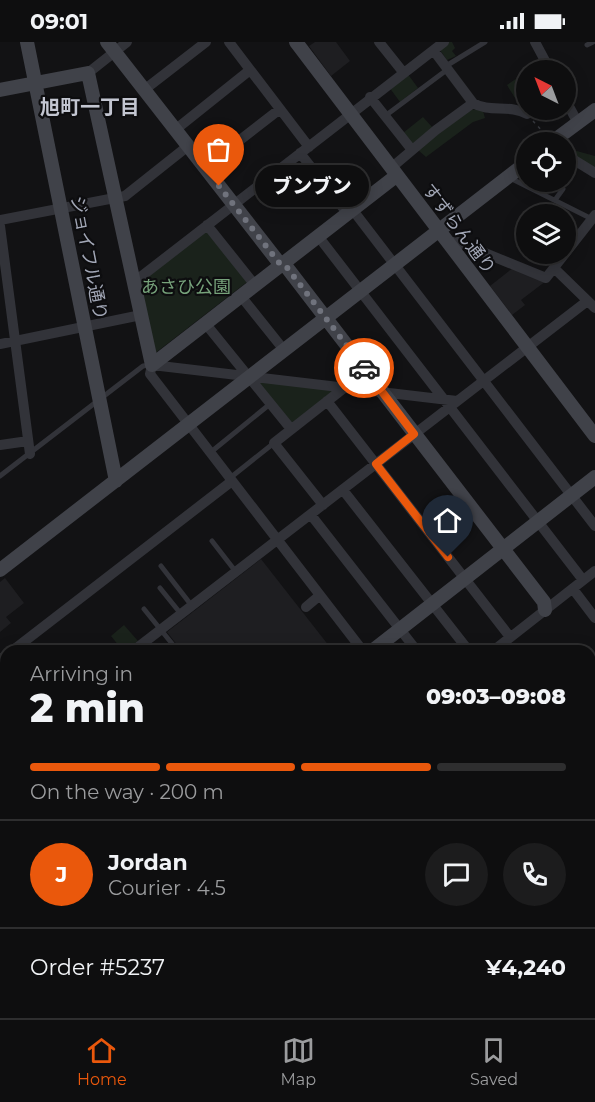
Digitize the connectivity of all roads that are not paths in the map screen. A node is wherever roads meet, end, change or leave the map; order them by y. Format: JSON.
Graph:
{"nodes":[{"id":1,"x":27,"y":42,"type":"edge"},
{"id":2,"x":127,"y":42,"type":"edge"},
{"id":3,"x":206,"y":42,"type":"edge"},
{"id":4,"x":229,"y":42,"type":"edge"},
{"id":5,"x":296,"y":42,"type":"edge"},
{"id":6,"x":379,"y":42,"type":"edge"},
{"id":7,"x":444,"y":42,"type":"edge"},
{"id":8,"x":485,"y":42,"type":"edge"},
{"id":9,"x":535,"y":42,"type":"edge"},
{"id":10,"x":594,"y":42,"type":"edge"},
{"id":11,"x":587,"y":45,"type":"dead end"},
{"id":12,"x":111,"y":47,"type":"edge"},
{"id":13,"x":434,"y":51,"type":"junction"},
{"id":14,"x":545,"y":60,"type":"edge"},
{"id":15,"x":447,"y":68,"type":"junction"},
{"id":16,"x":250,"y":70,"type":"junction"},
{"id":17,"x":402,"y":72,"type":"junction"},
{"id":18,"x":88,"y":73,"type":"junction"},
{"id":19,"x":35,"y":84,"type":"junction"},
{"id":20,"x":0,"y":90,"type":"edge"},
{"id":21,"x":144,"y":90,"type":"junction"},
{"id":22,"x":370,"y":97,"type":"junction"},
{"id":23,"x":474,"y":103,"type":"junction"},
{"id":24,"x":280,"y":109,"type":"junction"},
{"id":25,"x":516,"y":110,"type":"edge"},
{"id":26,"x":595,"y":110,"type":"edge"},
{"id":27,"x":351,"y":114,"type":"junction"},
{"id":28,"x":385,"y":116,"type":"junction"},
{"id":29,"x":576,"y":119,"type":"edge"},
{"id":30,"x":578,"y":123,"type":"junction"},
{"id":31,"x":175,"y":130,"type":"junction"},
{"id":32,"x":566,"y":132,"type":"edge"},
{"id":33,"x":188,"y":147,"type":"junction"},
{"id":34,"x":305,"y":150,"type":"junction"},
{"id":35,"x":412,"y":150,"type":"junction"},
{"id":36,"x":576,"y":162,"type":"edge"},
{"id":37,"x":204,"y":168,"type":"junction"},
{"id":38,"x":516,"y":171,"type":"edge"},
{"id":39,"x":394,"y":172,"type":"junction"},
{"id":40,"x":595,"y":174,"type":"edge"},
{"id":41,"x":508,"y":177,"type":"junction"},
{"id":42,"x":561,"y":192,"type":"edge"},
{"id":43,"x":117,"y":198,"type":"junction"},
{"id":44,"x":555,"y":200,"type":"junction"},
{"id":45,"x":233,"y":205,"type":"junction"},
{"id":46,"x":61,"y":208,"type":"junction"},
{"id":47,"x":350,"y":211,"type":"junction"},
{"id":48,"x":593,"y":217,"type":"edge"},
{"id":49,"x":0,"y":220,"type":"edge"},
{"id":50,"x":207,"y":225,"type":"junction"},
{"id":51,"x":0,"y":226,"type":"edge"},
{"id":52,"x":318,"y":236,"type":"junction"},
{"id":53,"x":443,"y":237,"type":"junction"},
{"id":54,"x":280,"y":264,"type":"junction"},
{"id":55,"x":395,"y":265,"type":"junction"},
{"id":56,"x":555,"y":268,"type":"junction"},
{"id":57,"x":134,"y":282,"type":"junction"},
{"id":58,"x":254,"y":284,"type":"junction"},
{"id":59,"x":360,"y":291,"type":"junction"},
{"id":60,"x":240,"y":295,"type":"junction"},
{"id":61,"x":590,"y":305,"type":"edge"},
{"id":62,"x":141,"y":315,"type":"junction"},
{"id":63,"x":322,"y":321,"type":"junction"},
{"id":64,"x":205,"y":323,"type":"junction"},
{"id":65,"x":84,"y":327,"type":"junction"},
{"id":66,"x":14,"y":342,"type":"junction"},
{"id":67,"x":0,"y":344,"type":"edge"},
{"id":68,"x":527,"y":348,"type":"junction"},
{"id":69,"x":284,"y":350,"type":"junction"},
{"id":70,"x":152,"y":365,"type":"junction"},
{"id":71,"x":249,"y":377,"type":"junction"},
{"id":72,"x":484,"y":381,"type":"junction"},
{"id":73,"x":344,"y":388,"type":"junction"},
{"id":74,"x":376,"y":391,"type":"junction"},
{"id":75,"x":99,"y":399,"type":"junction"},
{"id":76,"x":327,"y":401,"type":"junction"},
{"id":77,"x":450,"y":402,"type":"junction"},
{"id":78,"x":271,"y":404,"type":"junction"},
{"id":79,"x":189,"y":424,"type":"junction"},
{"id":80,"x":291,"y":429,"type":"junction"},
{"id":81,"x":595,"y":436,"type":"edge"},
{"id":82,"x":411,"y":437,"type":"junction"},
{"id":83,"x":28,"y":441,"type":"junction"},
{"id":84,"x":274,"y":443,"type":"junction"},
{"id":85,"x":0,"y":445,"type":"edge"},
{"id":86,"x":210,"y":452,"type":"junction"},
{"id":87,"x":30,"y":454,"type":"junction"},
{"id":88,"x":376,"y":464,"type":"junction"},
{"id":89,"x":0,"y":476,"type":"edge"},
{"id":90,"x":595,"y":477,"type":"edge"},
{"id":91,"x":231,"y":479,"type":"junction"},
{"id":92,"x":116,"y":481,"type":"junction"},
{"id":93,"x":343,"y":489,"type":"junction"},
{"id":94,"x":572,"y":496,"type":"junction"},
{"id":95,"x":323,"y":506,"type":"junction"},
{"id":96,"x":311,"y":515,"type":"junction"},
{"id":97,"x":538,"y":522,"type":"junction"},
{"id":98,"x":595,"y":526,"type":"edge"},
{"id":99,"x":212,"y":541,"type":"dead end"},
{"id":100,"x":278,"y":541,"type":"junction"},
{"id":101,"x":501,"y":552,"type":"junction"},
{"id":102,"x":161,"y":566,"type":"dead end"},
{"id":103,"x":0,"y":570,"type":"edge"},
{"id":104,"x":595,"y":571,"type":"edge"},
{"id":105,"x":236,"y":572,"type":"junction"},
{"id":106,"x":465,"y":579,"type":"junction"},
{"id":107,"x":584,"y":580,"type":"junction"},
{"id":108,"x":160,"y":588,"type":"dead end"},
{"id":109,"x":573,"y":589,"type":"junction"},
{"id":110,"x":320,"y":596,"type":"junction"},
{"id":111,"x":433,"y":604,"type":"junction"},
{"id":112,"x":192,"y":606,"type":"junction"},
{"id":113,"x":306,"y":607,"type":"dead end"},
{"id":114,"x":144,"y":609,"type":"dead end"},
{"id":115,"x":545,"y":610,"type":"junction"},
{"id":116,"x":181,"y":614,"type":"junction"},
{"id":117,"x":595,"y":618,"type":"edge"},
{"id":118,"x":400,"y":629,"type":"junction"},
{"id":119,"x":161,"y":630,"type":"junction"},
{"id":120,"x":510,"y":637,"type":"junction"},
{"id":121,"x":20,"y":645,"type":"edge"},
{"id":122,"x":141,"y":645,"type":"edge"},
{"id":123,"x":173,"y":645,"type":"edge"},
{"id":124,"x":358,"y":645,"type":"edge"},
{"id":125,"x":380,"y":645,"type":"edge"},
{"id":126,"x":412,"y":645,"type":"edge"},
{"id":127,"x":464,"y":645,"type":"edge"},
{"id":128,"x":500,"y":645,"type":"edge"}],
"edges":[{"from":1,"to":19,"type":"street","name":"ジョイフル通り"},
{"from":2,"to":12,"type":"street"},
{"from":3,"to":21,"type":"street"},
{"from":4,"to":16,"type":"street"},
{"from":5,"to":27,"type":"street","name":"すずらん通り"},
{"from":6,"to":17,"type":"street"},
{"from":7,"to":13,"type":"street"},
{"from":8,"to":15,"type":"lane"},
{"from":9,"to":14,"type":"street"},
{"from":10,"to":11,"type":"lane"},
{"from":12,"to":18,"type":"street"},
{"from":12,"to":21,"type":"street"},
{"from":13,"to":15,"type":"street"},
{"from":13,"to":17,"type":"street"},
{"from":15,"to":23,"type":"street"},
{"from":15,"to":28,"type":"lane"},
{"from":16,"to":24,"type":"street"},
{"from":16,"to":31,"type":"street"},
{"from":17,"to":22,"type":"street"},
{"from":18,"to":19,"type":"street"},
{"from":18,"to":43,"type":"street"},
{"from":19,"to":20,"type":"street"},
{"from":19,"to":46,"type":"street","name":"ジョイフル通り"},
{"from":21,"to":31,"type":"street"},
{"from":22,"to":27,"type":"street"},
{"from":22,"to":28,"type":"street"},
{"from":23,"to":25,"type":"street"},
{"from":23,"to":35,"type":"street"},
{"from":24,"to":34,"type":"street"},
{"from":24,"to":37,"type":"street"},
{"from":26,"to":30,"type":"street"},
{"from":27,"to":34,"type":"street"},
{"from":27,"to":39,"type":"street","name":"すずらん通り"},
{"from":28,"to":35,"type":"street"},
{"from":29,"to":30,"type":"street"},
{"from":30,"to":32,"type":"street"},
{"from":31,"to":33,"type":"street"},
{"from":33,"to":37,"type":"street"},
{"from":33,"to":43,"type":"street"},
{"from":34,"to":45,"type":"street"},
{"from":34,"to":47,"type":"street"},
{"from":35,"to":39,"type":"street"},
{"from":36,"to":40,"type":"street"},
{"from":37,"to":45,"type":"street"},
{"from":38,"to":41,"type":"street"},
{"from":39,"to":47,"type":"street"},
{"from":39,"to":53,"type":"street","name":"すずらん通り"},
{"from":41,"to":44,"type":"lane"},
{"from":41,"to":53,"type":"street"},
{"from":42,"to":44,"type":"lane"},
{"from":43,"to":46,"type":"street"},
{"from":43,"to":57,"type":"street"},
{"from":44,"to":48,"type":"lane"},
{"from":45,"to":50,"type":"street"},
{"from":45,"to":54,"type":"street"},
{"from":46,"to":49,"type":"street"},
{"from":46,"to":65,"type":"street","name":"ジョイフル通り"},
{"from":47,"to":52,"type":"street"},
{"from":47,"to":55,"type":"street"},
{"from":48,"to":56,"type":"street"},
{"from":50,"to":57,"type":"street"},
{"from":50,"to":58,"type":"street"},
{"from":51,"to":66,"type":"street"},
{"from":52,"to":54,"type":"street"},
{"from":52,"to":59,"type":"street"},
{"from":53,"to":55,"type":"street"},
{"from":53,"to":56,"type":"street"},
{"from":53,"to":68,"type":"street","name":"すずらん通り"},
{"from":54,"to":58,"type":"street"},
{"from":54,"to":63,"type":"street"},
{"from":55,"to":59,"type":"street"},
{"from":55,"to":72,"type":"street"},
{"from":56,"to":61,"type":"street"},
{"from":57,"to":62,"type":"street"},
{"from":58,"to":60,"type":"street"},
{"from":59,"to":63,"type":"street"},
{"from":59,"to":77,"type":"street"},
{"from":60,"to":64,"type":"street"},
{"from":60,"to":69,"type":"street"},
{"from":61,"to":68,"type":"street"},
{"from":62,"to":65,"type":"street"},
{"from":62,"to":70,"type":"street"},
{"from":63,"to":69,"type":"street"},
{"from":63,"to":74,"type":"street"},
{"from":64,"to":70,"type":"street"},
{"from":64,"to":71,"type":"street"},
{"from":65,"to":66,"type":"street"},
{"from":65,"to":75,"type":"street","name":"ジョイフル通り"},
{"from":66,"to":67,"type":"street"},
{"from":66,"to":83,"type":"street"},
{"from":68,"to":72,"type":"street"},
{"from":68,"to":81,"type":"street","name":"すずらん通り"},
{"from":69,"to":71,"type":"street"},
{"from":70,"to":71,"type":"street"},
{"from":70,"to":75,"type":"lane"},
{"from":70,"to":79,"type":"street"},
{"from":71,"to":73,"type":"street"},
{"from":71,"to":78,"type":"street"},
{"from":71,"to":79,"type":"street"},
{"from":72,"to":77,"type":"street"},
{"from":72,"to":94,"type":"street"},
{"from":73,"to":74,"type":"street"},
{"from":73,"to":76,"type":"street"},
{"from":74,"to":77,"type":"street"},
{"from":74,"to":82,"type":"street"},
{"from":75,"to":87,"type":"lane"},
{"from":75,"to":92,"type":"street","name":"ジョイフル通り"},
{"from":76,"to":80,"type":"street"},
{"from":76,"to":88,"type":"street"},
{"from":77,"to":82,"type":"street"},
{"from":77,"to":97,"type":"street"},
{"from":78,"to":80,"type":"street"},
{"from":78,"to":86,"type":"lane"},
{"from":79,"to":86,"type":"street"},
{"from":79,"to":92,"type":"street"},
{"from":80,"to":84,"type":"street"},
{"from":82,"to":88,"type":"street"},
{"from":82,"to":101,"type":"street"},
{"from":83,"to":85,"type":"street"},
{"from":83,"to":87,"type":"street"},
{"from":84,"to":91,"type":"lane"},
{"from":84,"to":95,"type":"street"},
{"from":86,"to":91,"type":"street"},
{"from":87,"to":89,"type":"lane"},
{"from":88,"to":93,"type":"street"},
{"from":88,"to":106,"type":"street"},
{"from":90,"to":94,"type":"street"},
{"from":91,"to":100,"type":"street"},
{"from":91,"to":121,"type":"street"},
{"from":92,"to":103,"type":"street"},
{"from":93,"to":95,"type":"street"},
{"from":93,"to":111,"type":"street"},
{"from":94,"to":97,"type":"street"},
{"from":94,"to":98,"type":"street"},
{"from":95,"to":96,"type":"street"},
{"from":96,"to":100,"type":"street"},
{"from":96,"to":118,"type":"street"},
{"from":97,"to":101,"type":"street"},
{"from":97,"to":107,"type":"street"},
{"from":99,"to":105,"type":"lane"},
{"from":100,"to":105,"type":"street"},
{"from":100,"to":110,"type":"street"},
{"from":101,"to":106,"type":"street"},
{"from":101,"to":115,"type":"street"},
{"from":102,"to":112,"type":"lane"},
{"from":104,"to":107,"type":"street"},
{"from":105,"to":112,"type":"street"},
{"from":106,"to":111,"type":"street"},
{"from":106,"to":120,"type":"street"},
{"from":107,"to":109,"type":"street"},
{"from":108,"to":116,"type":"lane"},
{"from":109,"to":115,"type":"street"},
{"from":109,"to":117,"type":"street"},
{"from":110,"to":113,"type":"street"},
{"from":110,"to":124,"type":"street"},
{"from":111,"to":118,"type":"street"},
{"from":111,"to":127,"type":"street"},
{"from":112,"to":116,"type":"street"},
{"from":114,"to":119,"type":"lane"},
{"from":115,"to":120,"type":"street"},
{"from":116,"to":119,"type":"street"},
{"from":118,"to":125,"type":"street"},
{"from":118,"to":126,"type":"street"},
{"from":119,"to":122,"type":"street"},
{"from":119,"to":123,"type":"lane"},
{"from":120,"to":128,"type":"street"}]}
